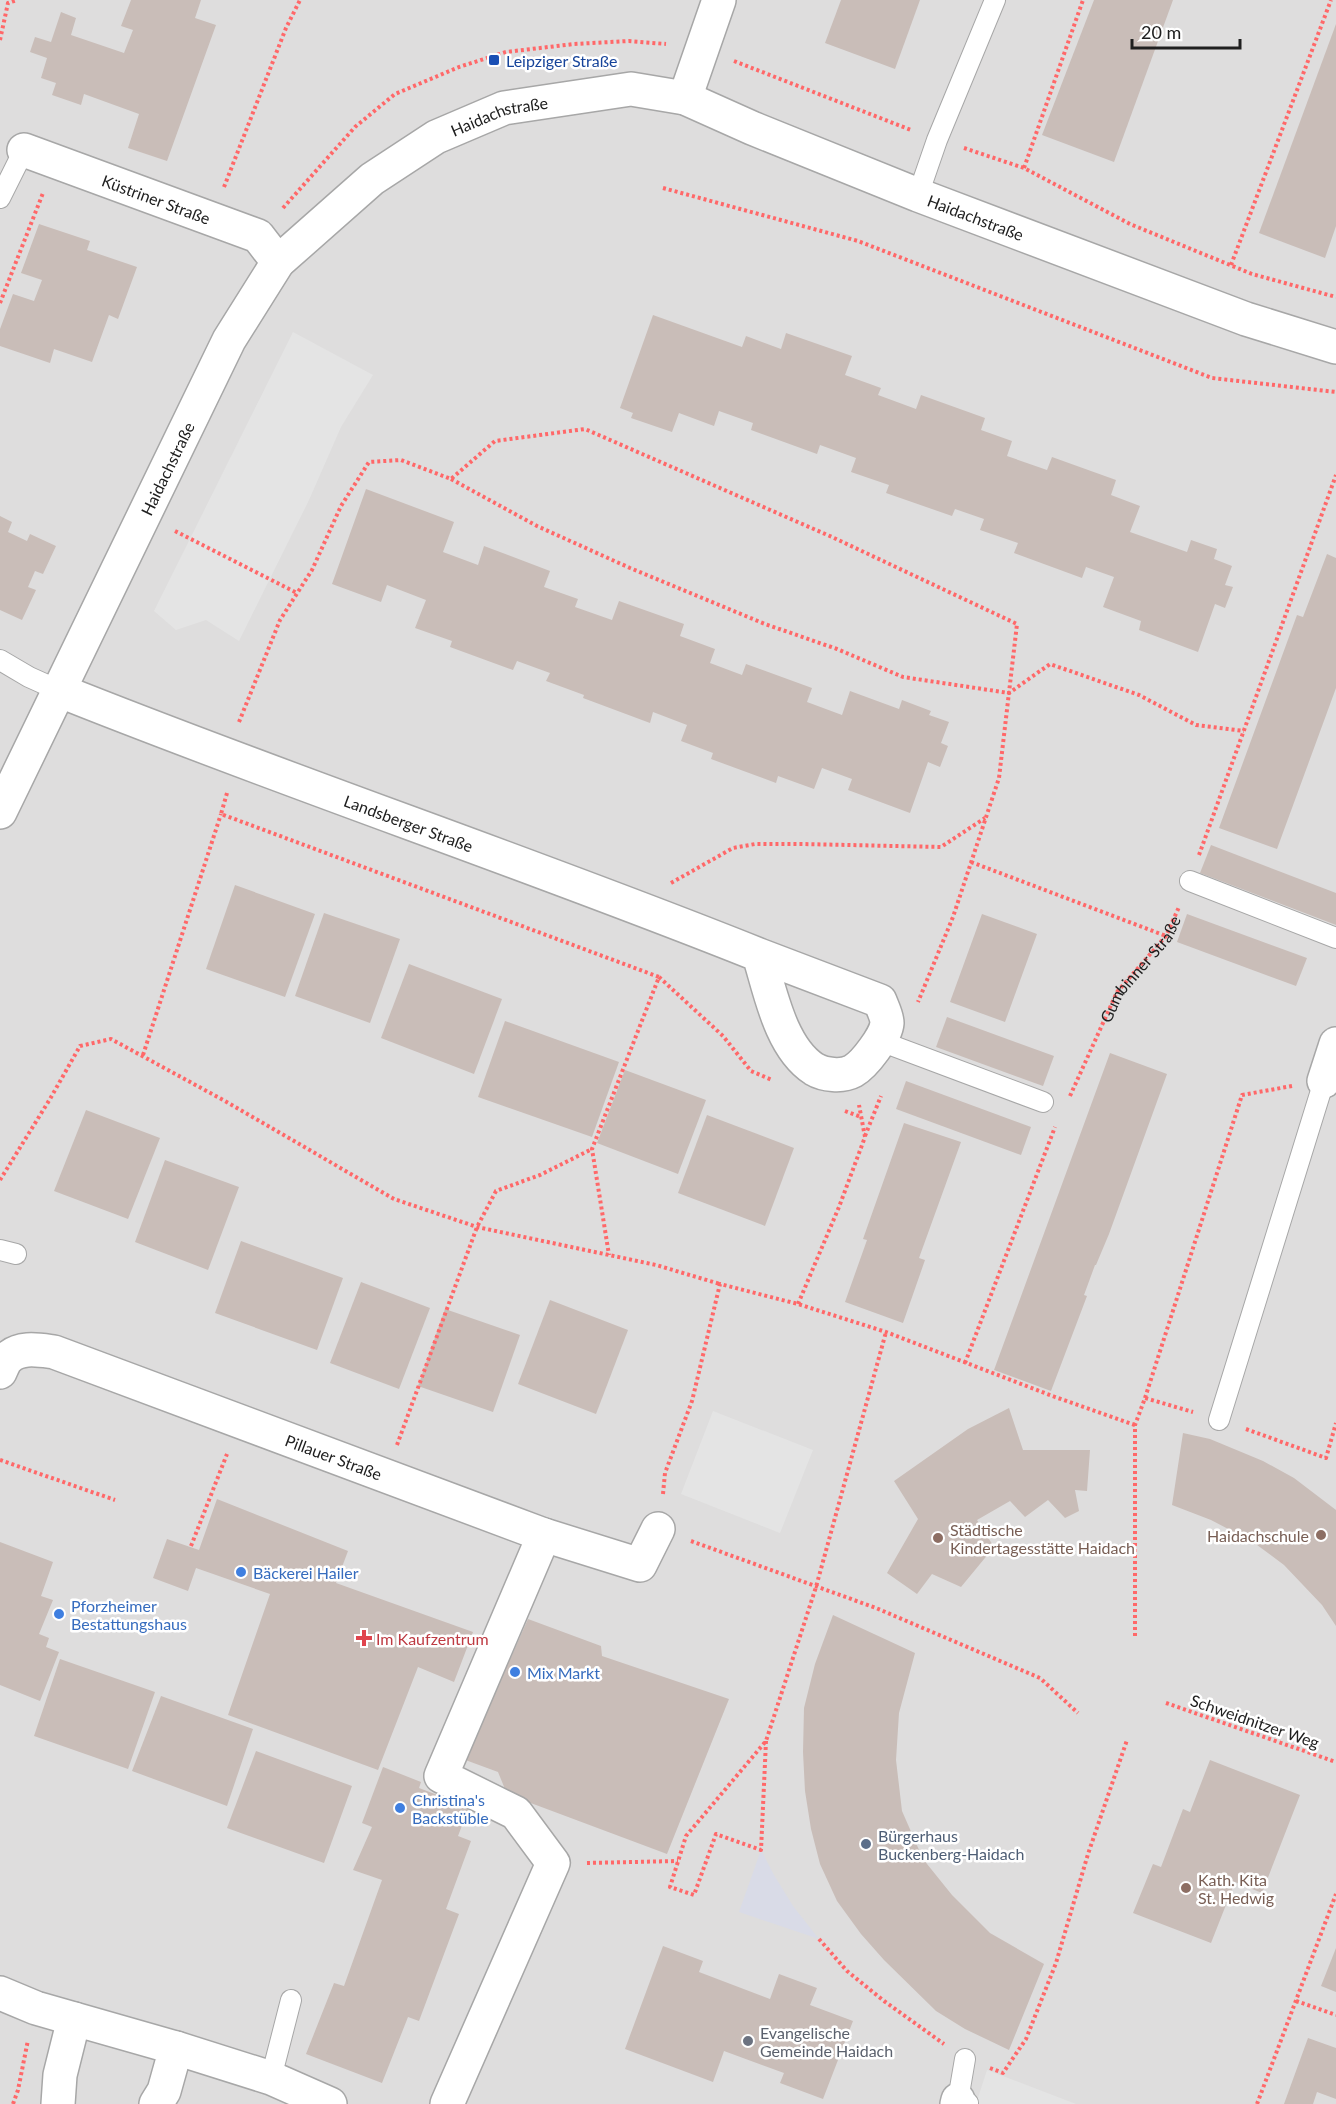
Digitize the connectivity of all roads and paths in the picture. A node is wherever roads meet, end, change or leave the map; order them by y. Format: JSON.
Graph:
{"nodes":[{"id":1,"x":17,"y":0,"type":"edge"},
{"id":2,"x":300,"y":0,"type":"edge"},
{"id":3,"x":719,"y":0,"type":"edge"},
{"id":4,"x":995,"y":0,"type":"edge"},
{"id":5,"x":1083,"y":0,"type":"edge"},
{"id":6,"x":1331,"y":0,"type":"edge"},
{"id":7,"x":0,"y":40,"type":"edge"},
{"id":8,"x":701,"y":48,"type":"junction"},
{"id":9,"x":686,"y":98,"type":"junction"},
{"id":10,"x":937,"y":140,"type":"junction"},
{"id":11,"x":24,"y":150,"type":"joint"},
{"id":12,"x":56,"y":162,"type":"junction"},
{"id":13,"x":1024,"y":168,"type":"junction"},
{"id":14,"x":663,"y":188,"type":"dead end"},
{"id":15,"x":918,"y":195,"type":"junction"},
{"id":16,"x":0,"y":198,"type":"edge"},
{"id":17,"x":212,"y":219,"type":"junction"},
{"id":18,"x":258,"y":236,"type":"junction"},
{"id":19,"x":278,"y":262,"type":"junction"},
{"id":20,"x":1231,"y":265,"type":"junction"},
{"id":21,"x":1336,"y":297,"type":"edge"},
{"id":22,"x":0,"y":303,"type":"edge"},
{"id":23,"x":1336,"y":347,"type":"edge"},
{"id":24,"x":1336,"y":392,"type":"edge"},
{"id":25,"x":1336,"y":475,"type":"edge"},
{"id":26,"x":451,"y":479,"type":"junction"},
{"id":27,"x":144,"y":516,"type":"junction"},
{"id":28,"x":297,"y":593,"type":"junction"},
{"id":29,"x":0,"y":660,"type":"edge"},
{"id":30,"x":58,"y":690,"type":"junction"},
{"id":31,"x":1009,"y":693,"type":"junction"},
{"id":32,"x":1244,"y":731,"type":"junction"},
{"id":33,"x":230,"y":757,"type":"junction"},
{"id":34,"x":0,"y":812,"type":"edge"},
{"id":35,"x":221,"y":814,"type":"junction"},
{"id":36,"x":986,"y":818,"type":"junction"},
{"id":37,"x":971,"y":862,"type":"junction"},
{"id":38,"x":1190,"y":881,"type":"junction"},
{"id":39,"x":630,"y":903,"type":"junction"},
{"id":40,"x":1166,"y":936,"type":"junction"},
{"id":41,"x":1336,"y":938,"type":"edge"},
{"id":42,"x":759,"y":955,"type":"junction"},
{"id":43,"x":659,"y":977,"type":"junction"},
{"id":44,"x":880,"y":1001,"type":"junction"},
{"id":45,"x":880,"y":1041,"type":"junction"},
{"id":46,"x":1336,"y":1044,"type":"edge"},
{"id":47,"x":143,"y":1055,"type":"junction"},
{"id":48,"x":853,"y":1071,"type":"junction"},
{"id":49,"x":1324,"y":1081,"type":"junction"},
{"id":50,"x":777,"y":1082,"type":"dead end"},
{"id":51,"x":1043,"y":1102,"type":"junction"},
{"id":52,"x":840,"y":1108,"type":"dead end"},
{"id":53,"x":861,"y":1117,"type":"junction"},
{"id":54,"x":592,"y":1149,"type":"junction"},
{"id":55,"x":0,"y":1180,"type":"edge"},
{"id":56,"x":477,"y":1227,"type":"junction"},
{"id":57,"x":609,"y":1255,"type":"junction"},
{"id":58,"x":720,"y":1284,"type":"junction"},
{"id":59,"x":798,"y":1304,"type":"junction"},
{"id":60,"x":886,"y":1332,"type":"junction"},
{"id":61,"x":965,"y":1363,"type":"junction"},
{"id":62,"x":0,"y":1372,"type":"edge"},
{"id":63,"x":1145,"y":1398,"type":"junction"},
{"id":64,"x":1219,"y":1420,"type":"junction"},
{"id":65,"x":240,"y":1422,"type":"junction"},
{"id":66,"x":1336,"y":1423,"type":"edge"},
{"id":67,"x":1135,"y":1425,"type":"junction"},
{"id":68,"x":0,"y":1460,"type":"edge"},
{"id":69,"x":386,"y":1476,"type":"junction"},
{"id":70,"x":115,"y":1500,"type":"dead end"},
{"id":71,"x":658,"y":1529,"type":"junction"},
{"id":72,"x":544,"y":1534,"type":"junction"},
{"id":73,"x":191,"y":1546,"type":"dead end"},
{"id":74,"x":816,"y":1587,"type":"junction"},
{"id":75,"x":1135,"y":1636,"type":"dead end"},
{"id":76,"x":1166,"y":1703,"type":"dead end"},
{"id":77,"x":1078,"y":1713,"type":"dead end"},
{"id":78,"x":1127,"y":1740,"type":"dead end"},
{"id":79,"x":766,"y":1741,"type":"junction"},
{"id":80,"x":1336,"y":1762,"type":"edge"},
{"id":81,"x":678,"y":1861,"type":"junction"},
{"id":82,"x":553,"y":1863,"type":"junction"},
{"id":83,"x":1336,"y":1894,"type":"edge"},
{"id":84,"x":819,"y":1939,"type":"dead end"},
{"id":85,"x":0,"y":1993,"type":"edge"},
{"id":86,"x":291,"y":2000,"type":"dead end"},
{"id":87,"x":1296,"y":2001,"type":"junction"},
{"id":88,"x":36,"y":2008,"type":"junction"},
{"id":89,"x":1336,"y":2015,"type":"edge"},
{"id":90,"x":74,"y":2019,"type":"junction"},
{"id":91,"x":176,"y":2048,"type":"junction"},
{"id":92,"x":965,"y":2059,"type":"junction"},
{"id":93,"x":271,"y":2078,"type":"junction"},
{"id":94,"x":962,"y":2103,"type":"edge"},
{"id":95,"x":13,"y":2104,"type":"edge"},
{"id":96,"x":58,"y":2104,"type":"edge"},
{"id":97,"x":156,"y":2104,"type":"edge"},
{"id":98,"x":330,"y":2104,"type":"edge"},
{"id":99,"x":447,"y":2104,"type":"edge"},
{"id":100,"x":1257,"y":2104,"type":"edge"}],
"edges":[{"from":1,"to":7,"type":"path"},
{"from":2,"to":17,"type":"path"},
{"from":3,"to":8,"type":"street"},
{"from":4,"to":10,"type":"lane"},
{"from":5,"to":13,"type":"path"},
{"from":6,"to":20,"type":"path"},
{"from":8,"to":9,"type":"street"},
{"from":8,"to":10,"type":"path"},
{"from":8,"to":18,"type":"path"},
{"from":9,"to":15,"type":"street","name":"Haidachstraße"},
{"from":9,"to":19,"type":"street","name":"Haidachstraße"},
{"from":10,"to":13,"type":"path"},
{"from":10,"to":15,"type":"lane"},
{"from":11,"to":12,"type":"street","name":"Küstriner Straße"},
{"from":11,"to":16,"type":"lane"},
{"from":12,"to":17,"type":"street","name":"Küstriner Straße"},
{"from":12,"to":22,"type":"path"},
{"from":13,"to":20,"type":"path"},
{"from":14,"to":24,"type":"path"},
{"from":15,"to":23,"type":"street","name":"Haidachstraße"},
{"from":17,"to":18,"type":"street","name":"Küstriner Straße"},
{"from":18,"to":19,"type":"street"},
{"from":19,"to":27,"type":"street","name":"Haidachstraße"},
{"from":20,"to":21,"type":"path"},
{"from":25,"to":32,"type":"path","name":"Gumbinner Straße"},
{"from":26,"to":28,"type":"path"},
{"from":26,"to":31,"type":"path"},
{"from":26,"to":31,"type":"path"},
{"from":27,"to":28,"type":"path"},
{"from":27,"to":30,"type":"street","name":"Haidachstraße"},
{"from":28,"to":33,"type":"path"},
{"from":29,"to":30,"type":"lane"},
{"from":30,"to":33,"type":"street","name":"Landsberger Straße"},
{"from":30,"to":34,"type":"street","name":"Haidachstraße"},
{"from":31,"to":32,"type":"path"},
{"from":31,"to":36,"type":"path"},
{"from":32,"to":38,"type":"path","name":"Gumbinner Straße"},
{"from":33,"to":35,"type":"path"},
{"from":33,"to":39,"type":"street","name":"Landsberger Straße"},
{"from":35,"to":43,"type":"path"},
{"from":35,"to":47,"type":"path"},
{"from":36,"to":37,"type":"path"},
{"from":36,"to":39,"type":"path"},
{"from":37,"to":40,"type":"path"},
{"from":37,"to":44,"type":"path"},
{"from":38,"to":40,"type":"path","name":"Gumbinner Straße"},
{"from":38,"to":41,"type":"lane"},
{"from":39,"to":42,"type":"street","name":"Landsberger Straße"},
{"from":40,"to":51,"type":"path","name":"Gumbinner Straße"},
{"from":42,"to":44,"type":"street","name":"Landsberger Straße"},
{"from":42,"to":48,"type":"street"},
{"from":43,"to":50,"type":"path"},
{"from":43,"to":54,"type":"path"},
{"from":44,"to":45,"type":"street"},
{"from":45,"to":48,"type":"street"},
{"from":45,"to":51,"type":"lane"},
{"from":46,"to":49,"type":"street"},
{"from":47,"to":55,"type":"path"},
{"from":47,"to":56,"type":"path"},
{"from":48,"to":53,"type":"path"},
{"from":49,"to":63,"type":"path"},
{"from":49,"to":64,"type":"lane"},
{"from":51,"to":61,"type":"path"},
{"from":52,"to":53,"type":"path"},
{"from":53,"to":59,"type":"path"},
{"from":54,"to":56,"type":"path"},
{"from":54,"to":57,"type":"path"},
{"from":56,"to":57,"type":"path"},
{"from":56,"to":69,"type":"path"},
{"from":57,"to":58,"type":"path"},
{"from":58,"to":59,"type":"path"},
{"from":58,"to":71,"type":"path"},
{"from":59,"to":60,"type":"path"},
{"from":60,"to":61,"type":"path"},
{"from":60,"to":74,"type":"path"},
{"from":61,"to":67,"type":"path"},
{"from":62,"to":65,"type":"street","name":"Pillauer Straße"},
{"from":63,"to":64,"type":"path"},
{"from":63,"to":67,"type":"path"},
{"from":64,"to":66,"type":"path"},
{"from":65,"to":69,"type":"street","name":"Pillauer Straße"},
{"from":65,"to":73,"type":"path"},
{"from":67,"to":75,"type":"path"},
{"from":68,"to":70,"type":"path"},
{"from":69,"to":72,"type":"street","name":"Pillauer Straße"},
{"from":71,"to":72,"type":"street","name":"Pillauer Straße"},
{"from":71,"to":74,"type":"path"},
{"from":72,"to":82,"type":"street"},
{"from":74,"to":77,"type":"path"},
{"from":74,"to":79,"type":"path"},
{"from":76,"to":80,"type":"path","name":"Schweidnitzer Weg"},
{"from":78,"to":92,"type":"path"},
{"from":79,"to":81,"type":"path"},
{"from":79,"to":81,"type":"path"},
{"from":81,"to":82,"type":"path"},
{"from":82,"to":99,"type":"street"},
{"from":83,"to":87,"type":"path"},
{"from":84,"to":92,"type":"path"},
{"from":85,"to":88,"type":"street"},
{"from":86,"to":93,"type":"lane"},
{"from":87,"to":89,"type":"path"},
{"from":87,"to":100,"type":"path"},
{"from":88,"to":90,"type":"street"},
{"from":88,"to":95,"type":"path"},
{"from":90,"to":91,"type":"street"},
{"from":90,"to":96,"type":"street"},
{"from":91,"to":93,"type":"street"},
{"from":91,"to":97,"type":"street"},
{"from":92,"to":94,"type":"lane"},
{"from":93,"to":98,"type":"street"}]}
